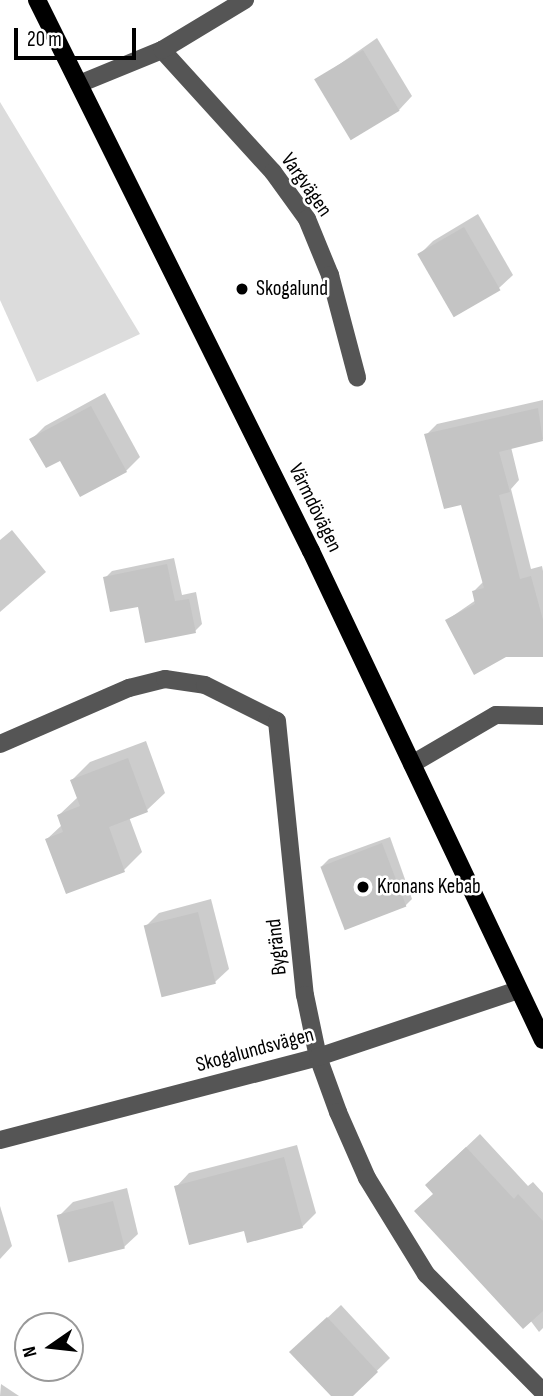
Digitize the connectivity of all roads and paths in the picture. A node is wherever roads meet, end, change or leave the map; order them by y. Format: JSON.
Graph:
{"nodes":[{"id":1,"x":37,"y":0,"type":"edge"},
{"id":2,"x":245,"y":0,"type":"edge"},
{"id":3,"x":162,"y":50,"type":"junction"},
{"id":4,"x":79,"y":84,"type":"junction"},
{"id":5,"x":357,"y":377,"type":"dead end"},
{"id":6,"x":543,"y":716,"type":"edge"},
{"id":7,"x":0,"y":744,"type":"edge"},
{"id":8,"x":412,"y":764,"type":"junction"},
{"id":9,"x":517,"y":990,"type":"junction"},
{"id":10,"x":543,"y":1040,"type":"edge"},
{"id":11,"x":318,"y":1057,"type":"junction"},
{"id":12,"x":0,"y":1140,"type":"edge"},
{"id":13,"x":543,"y":1392,"type":"edge"}],
"edges":[{"from":1,"to":4,"type":"main road","name":"Värmdövägen"},
{"from":2,"to":3,"type":"street"},
{"from":3,"to":4,"type":"street"},
{"from":3,"to":5,"type":"street","name":"Vargvägen"},
{"from":4,"to":8,"type":"main road","name":"Värmdövägen"},
{"from":6,"to":8,"type":"street"},
{"from":7,"to":11,"type":"street","name":"Bygränd"},
{"from":8,"to":9,"type":"main road","name":"Värmdövägen"},
{"from":9,"to":10,"type":"main road","name":"Värmdövägen"},
{"from":9,"to":11,"type":"street","name":"Skogalundsvägen"},
{"from":11,"to":12,"type":"street","name":"Skogalundsvägen"},
{"from":11,"to":13,"type":"street","name":"Bygränd"}]}
